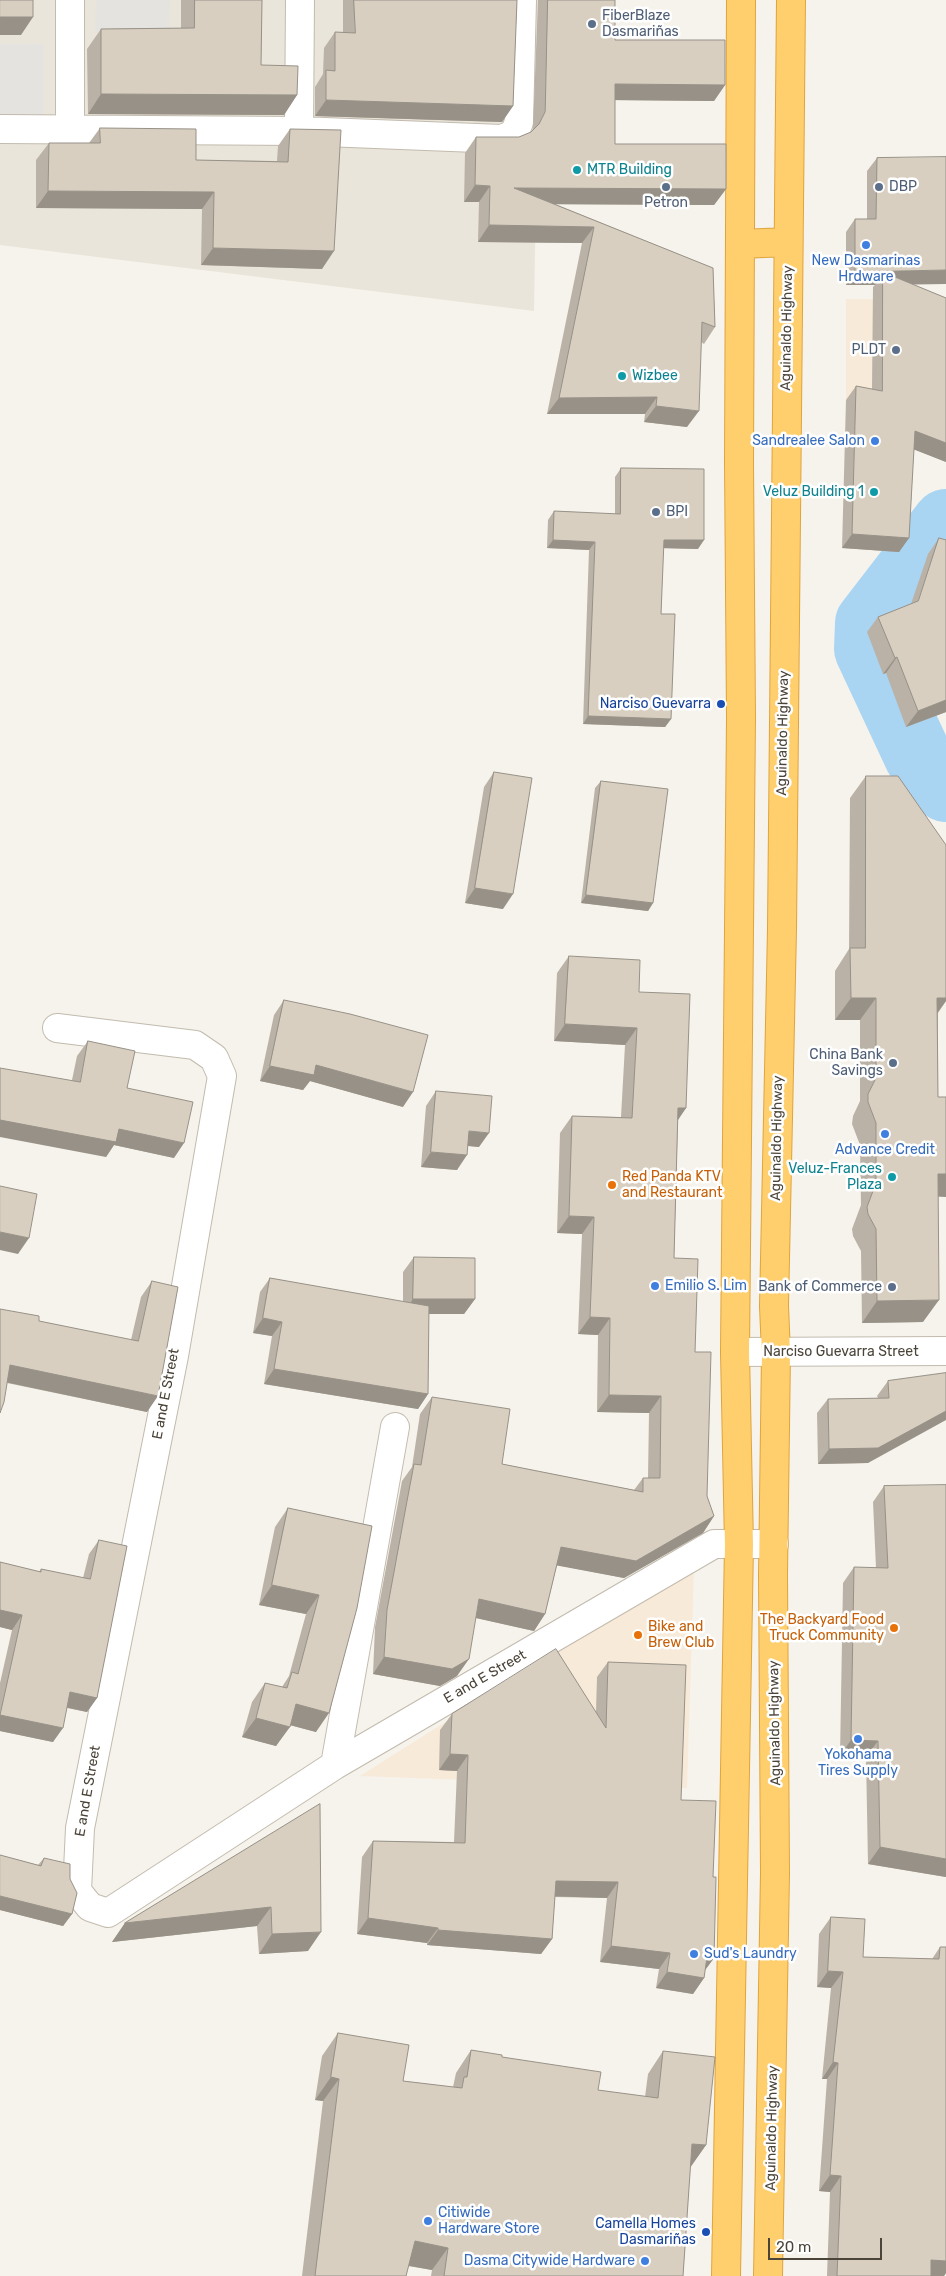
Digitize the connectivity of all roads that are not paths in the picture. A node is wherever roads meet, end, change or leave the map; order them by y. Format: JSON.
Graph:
{"nodes":[{"id":1,"x":70,"y":0,"type":"edge"},
{"id":2,"x":300,"y":0,"type":"edge"},
{"id":3,"x":522,"y":0,"type":"edge"},
{"id":4,"x":741,"y":0,"type":"edge"},
{"id":5,"x":791,"y":0,"type":"edge"},
{"id":6,"x":0,"y":129,"type":"edge"},
{"id":7,"x":70,"y":129,"type":"junction"},
{"id":8,"x":299,"y":131,"type":"junction"},
{"id":9,"x":788,"y":242,"type":"junction"},
{"id":10,"x":740,"y":244,"type":"junction"},
{"id":11,"x":57,"y":1028,"type":"dead end"},
{"id":12,"x":946,"y":1351,"type":"edge"},
{"id":13,"x":735,"y":1352,"type":"junction"},
{"id":14,"x":776,"y":1353,"type":"junction"},
{"id":15,"x":395,"y":1427,"type":"dead end"},
{"id":16,"x":774,"y":1544,"type":"junction"},
{"id":17,"x":739,"y":1545,"type":"junction"},
{"id":18,"x":335,"y":1765,"type":"junction"},
{"id":19,"x":726,"y":2276,"type":"edge"},
{"id":20,"x":768,"y":2276,"type":"edge"}],
"edges":[{"from":1,"to":7,"type":"street"},
{"from":2,"to":8,"type":"street"},
{"from":3,"to":8,"type":"street"},
{"from":4,"to":10,"type":"highway"},
{"from":5,"to":9,"type":"highway","name":"Aguinaldo Highway"},
{"from":6,"to":7,"type":"street"},
{"from":7,"to":8,"type":"street"},
{"from":9,"to":10,"type":"highway"},
{"from":9,"to":14,"type":"highway","name":"Aguinaldo Highway"},
{"from":10,"to":13,"type":"highway"},
{"from":11,"to":18,"type":"street","name":"E and E Street"},
{"from":12,"to":14,"type":"street","name":"Narciso Guevarra Street"},
{"from":13,"to":14,"type":"street","name":"Narciso Guevarra Street"},
{"from":13,"to":17,"type":"highway"},
{"from":14,"to":16,"type":"highway","name":"Aguinaldo Highway"},
{"from":15,"to":18,"type":"street"},
{"from":16,"to":17,"type":"street","name":"E and E Street"},
{"from":16,"to":20,"type":"highway","name":"Aguinaldo Highway"},
{"from":17,"to":18,"type":"street","name":"E and E Street"},
{"from":17,"to":19,"type":"highway"}]}
